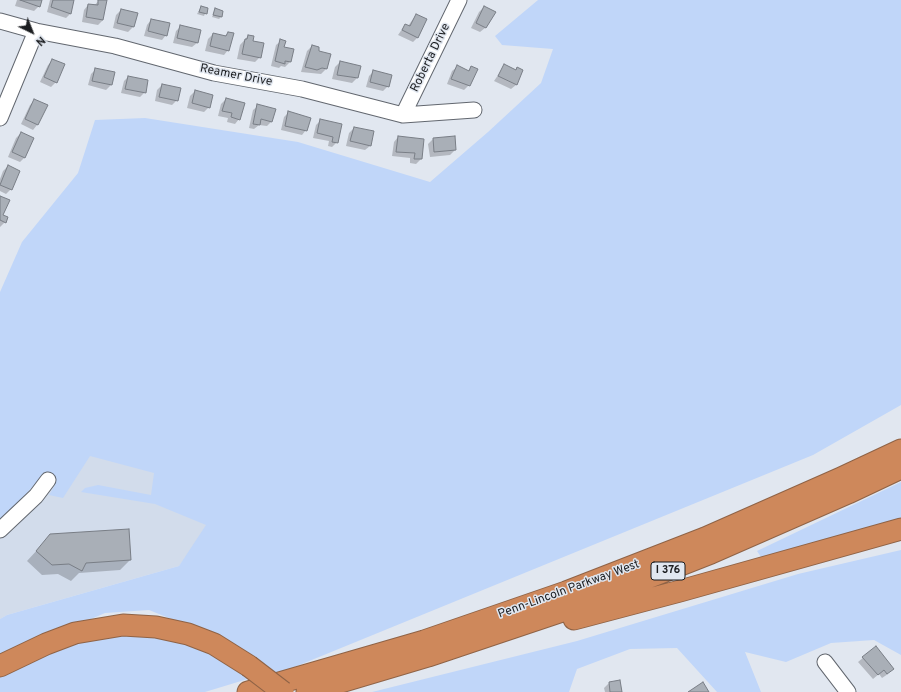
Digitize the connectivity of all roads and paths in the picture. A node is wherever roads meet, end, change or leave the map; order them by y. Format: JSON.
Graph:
{"nodes":[{"id":1,"x":459,"y":0,"type":"edge"},
{"id":2,"x":0,"y":21,"type":"edge"},
{"id":3,"x":36,"y":30,"type":"junction"},
{"id":4,"x":474,"y":110,"type":"dead end"},
{"id":5,"x":403,"y":115,"type":"junction"},
{"id":6,"x":0,"y":118,"type":"edge"},
{"id":7,"x":901,"y":443,"type":"edge"},
{"id":8,"x":901,"y":450,"type":"edge"},
{"id":9,"x":901,"y":468,"type":"edge"},
{"id":10,"x":841,"y":478,"type":"junction"},
{"id":11,"x":48,"y":480,"type":"dead end"},
{"id":12,"x":901,"y":529,"type":"edge"},
{"id":13,"x":0,"y":530,"type":"edge"},
{"id":14,"x":428,"y":656,"type":"junction"},
{"id":15,"x":825,"y":662,"type":"dead end"},
{"id":16,"x":0,"y":666,"type":"edge"},
{"id":17,"x":248,"y":692,"type":"edge"},
{"id":18,"x":283,"y":692,"type":"edge"},
{"id":19,"x":307,"y":692,"type":"edge"},
{"id":20,"x":848,"y":692,"type":"edge"}],
"edges":[{"from":1,"to":5,"type":"street","name":"Roberta Drive"},
{"from":2,"to":3,"type":"street","name":"Reamer Drive"},
{"from":3,"to":5,"type":"street","name":"Reamer Drive"},
{"from":3,"to":6,"type":"street"},
{"from":4,"to":5,"type":"street","name":"Reamer Drive"},
{"from":7,"to":10,"type":"highway"},
{"from":8,"to":10,"type":"highway","name":"Penn-Lincoln Parkway West","number":"I 376"},
{"from":9,"to":14,"type":"highway","name":"Penn-Lincoln Parkway West","number":"I 376"},
{"from":10,"to":17,"type":"highway","name":"Penn-Lincoln Parkway West","number":"I 376"},
{"from":11,"to":13,"type":"street"},
{"from":12,"to":14,"type":"highway"},
{"from":14,"to":19,"type":"highway","name":"Penn-Lincoln Parkway West","number":"I 376"},
{"from":15,"to":20,"type":"street"},
{"from":16,"to":18,"type":"highway","bridge":true}]}
